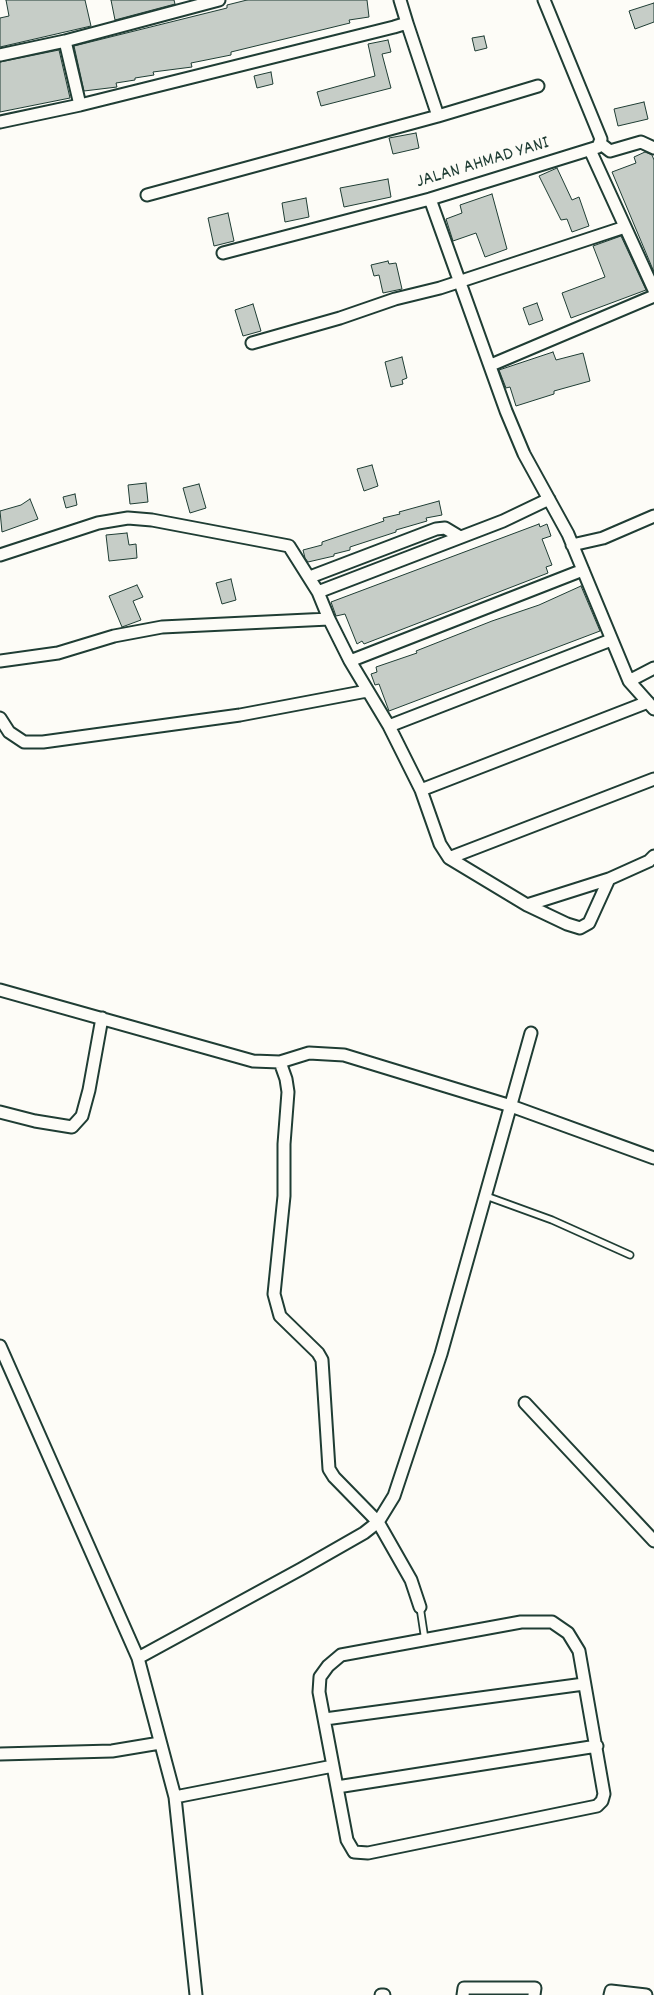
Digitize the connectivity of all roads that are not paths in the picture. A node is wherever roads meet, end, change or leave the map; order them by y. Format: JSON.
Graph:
{"nodes":[{"id":1,"x":219,"y":0,"type":"edge"},
{"id":2,"x":400,"y":0,"type":"edge"},
{"id":3,"x":544,"y":0,"type":"edge"},
{"id":4,"x":407,"y":23,"type":"junction"},
{"id":5,"x":66,"y":41,"type":"junction"},
{"id":6,"x":0,"y":55,"type":"edge"},
{"id":7,"x":538,"y":86,"type":"dead end"},
{"id":8,"x":80,"y":105,"type":"junction"},
{"id":9,"x":438,"y":116,"type":"junction"},
{"id":10,"x":0,"y":122,"type":"edge"},
{"id":11,"x":601,"y":144,"type":"junction"},
{"id":12,"x":654,"y":148,"type":"edge"},
{"id":13,"x":590,"y":150,"type":"junction"},
{"id":14,"x":147,"y":195,"type":"dead end"},
{"id":15,"x":430,"y":199,"type":"junction"},
{"id":16,"x":625,"y":226,"type":"junction"},
{"id":17,"x":223,"y":253,"type":"dead end"},
{"id":18,"x":458,"y":281,"type":"junction"},
{"id":19,"x":654,"y":290,"type":"edge"},
{"id":20,"x":654,"y":296,"type":"edge"},
{"id":21,"x":252,"y":343,"type":"dead end"},
{"id":22,"x":491,"y":365,"type":"junction"},
{"id":23,"x":549,"y":499,"type":"junction"},
{"id":24,"x":654,"y":516,"type":"edge"},
{"id":25,"x":460,"y":537,"type":"junction"},
{"id":26,"x":572,"y":545,"type":"junction"},
{"id":27,"x":0,"y":555,"type":"edge"},
{"id":28,"x":582,"y":570,"type":"junction"},
{"id":29,"x":310,"y":577,"type":"junction"},
{"id":30,"x":318,"y":592,"type":"junction"},
{"id":31,"x":329,"y":619,"type":"junction"},
{"id":32,"x":611,"y":640,"type":"junction"},
{"id":33,"x":0,"y":661,"type":"edge"},
{"id":34,"x":350,"y":661,"type":"junction"},
{"id":35,"x":654,"y":668,"type":"edge"},
{"id":36,"x":629,"y":680,"type":"junction"},
{"id":37,"x":367,"y":691,"type":"junction"},
{"id":38,"x":651,"y":706,"type":"edge"},
{"id":39,"x":0,"y":718,"type":"edge"},
{"id":40,"x":389,"y":726,"type":"junction"},
{"id":41,"x":654,"y":779,"type":"edge"},
{"id":42,"x":421,"y":790,"type":"junction"},
{"id":43,"x":654,"y":856,"type":"edge"},
{"id":44,"x":449,"y":858,"type":"junction"},
{"id":45,"x":609,"y":879,"type":"junction"},
{"id":46,"x":527,"y":905,"type":"junction"},
{"id":47,"x":0,"y":990,"type":"edge"},
{"id":48,"x":102,"y":1018,"type":"junction"},
{"id":49,"x":531,"y":1033,"type":"dead end"},
{"id":50,"x":280,"y":1062,"type":"junction"},
{"id":51,"x":511,"y":1106,"type":"junction"},
{"id":52,"x":0,"y":1112,"type":"edge"},
{"id":53,"x":654,"y":1158,"type":"edge"},
{"id":54,"x":486,"y":1196,"type":"junction"},
{"id":55,"x":630,"y":1255,"type":"dead end"},
{"id":56,"x":0,"y":1346,"type":"edge"},
{"id":57,"x":525,"y":1403,"type":"dead end"},
{"id":58,"x":378,"y":1522,"type":"junction"},
{"id":59,"x":654,"y":1541,"type":"edge"},
{"id":60,"x":420,"y":1607,"type":"joint"},
{"id":61,"x":425,"y":1640,"type":"junction"},
{"id":62,"x":138,"y":1658,"type":"junction"},
{"id":63,"x":584,"y":1684,"type":"junction"},
{"id":64,"x":325,"y":1719,"type":"junction"},
{"id":65,"x":160,"y":1743,"type":"junction"},
{"id":66,"x":596,"y":1746,"type":"junction"},
{"id":67,"x":0,"y":1754,"type":"edge"},
{"id":68,"x":333,"y":1766,"type":"junction"},
{"id":69,"x":337,"y":1788,"type":"junction"},
{"id":70,"x":175,"y":1797,"type":"junction"},
{"id":71,"x":196,"y":1995,"type":"edge"},
{"id":72,"x":463,"y":1995,"type":"edge"},
{"id":73,"x":534,"y":1995,"type":"edge"},
{"id":74,"x":610,"y":1995,"type":"edge"},
{"id":75,"x":646,"y":1995,"type":"edge"}],
"edges":[{"from":1,"to":5,"type":"street"},
{"from":2,"to":4,"type":"street"},
{"from":3,"to":11,"type":"street"},
{"from":4,"to":8,"type":"street"},
{"from":4,"to":9,"type":"street"},
{"from":5,"to":6,"type":"street"},
{"from":5,"to":8,"type":"street"},
{"from":7,"to":9,"type":"street"},
{"from":8,"to":10,"type":"street"},
{"from":9,"to":14,"type":"street"},
{"from":11,"to":12,"type":"street"},
{"from":11,"to":13,"type":"street","name":"JALAN AHMAD YANI"},
{"from":13,"to":15,"type":"street","name":"JALAN AHMAD YANI"},
{"from":13,"to":16,"type":"street"},
{"from":15,"to":17,"type":"street","name":"JALAN AHMAD YANI"},
{"from":15,"to":18,"type":"street"},
{"from":16,"to":18,"type":"street"},
{"from":16,"to":19,"type":"street"},
{"from":18,"to":21,"type":"street"},
{"from":18,"to":22,"type":"street"},
{"from":20,"to":22,"type":"street"},
{"from":22,"to":23,"type":"street"},
{"from":23,"to":25,"type":"street"},
{"from":23,"to":26,"type":"street"},
{"from":24,"to":26,"type":"street"},
{"from":25,"to":29,"type":"street"},
{"from":25,"to":30,"type":"street"},
{"from":26,"to":28,"type":"street"},
{"from":27,"to":29,"type":"street"},
{"from":28,"to":32,"type":"street"},
{"from":28,"to":34,"type":"street"},
{"from":29,"to":30,"type":"street"},
{"from":30,"to":31,"type":"street"},
{"from":31,"to":33,"type":"street"},
{"from":31,"to":34,"type":"street"},
{"from":32,"to":36,"type":"street"},
{"from":32,"to":40,"type":"street"},
{"from":34,"to":37,"type":"street"},
{"from":35,"to":36,"type":"street"},
{"from":36,"to":38,"type":"street"},
{"from":37,"to":39,"type":"street"},
{"from":37,"to":40,"type":"street"},
{"from":38,"to":42,"type":"street"},
{"from":40,"to":42,"type":"street"},
{"from":41,"to":44,"type":"street"},
{"from":42,"to":44,"type":"street"},
{"from":43,"to":45,"type":"street"},
{"from":44,"to":46,"type":"street"},
{"from":45,"to":46,"type":"street"},
{"from":45,"to":46,"type":"street"},
{"from":47,"to":48,"type":"street"},
{"from":48,"to":50,"type":"street"},
{"from":48,"to":52,"type":"street"},
{"from":49,"to":51,"type":"street"},
{"from":50,"to":51,"type":"street"},
{"from":50,"to":58,"type":"street"},
{"from":51,"to":53,"type":"street"},
{"from":51,"to":54,"type":"street"},
{"from":54,"to":55,"type":"lane"},
{"from":54,"to":58,"type":"street"},
{"from":56,"to":62,"type":"street"},
{"from":57,"to":59,"type":"street"},
{"from":58,"to":60,"type":"street"},
{"from":58,"to":62,"type":"street"},
{"from":60,"to":61,"type":"lane"},
{"from":61,"to":63,"type":"street"},
{"from":61,"to":64,"type":"street"},
{"from":62,"to":65,"type":"street"},
{"from":63,"to":64,"type":"street"},
{"from":63,"to":66,"type":"street"},
{"from":64,"to":68,"type":"street"},
{"from":65,"to":67,"type":"street"},
{"from":65,"to":70,"type":"street"},
{"from":66,"to":69,"type":"street"},
{"from":66,"to":69,"type":"street"},
{"from":68,"to":69,"type":"street"},
{"from":68,"to":70,"type":"street"},
{"from":70,"to":71,"type":"street"},
{"from":72,"to":73,"type":"street"},
{"from":74,"to":75,"type":"street"}]}
